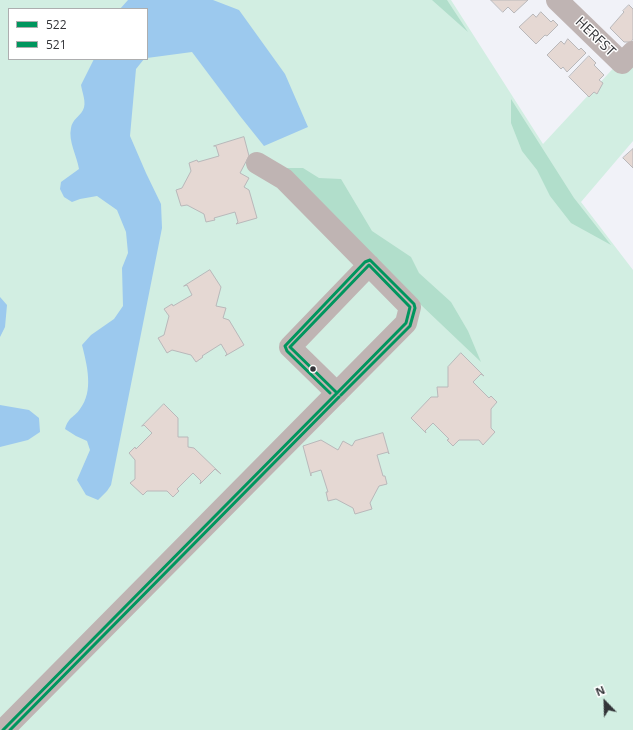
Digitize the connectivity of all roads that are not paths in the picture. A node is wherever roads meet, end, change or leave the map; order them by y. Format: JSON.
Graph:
{"nodes":[{"id":1,"x":557,"y":0,"type":"edge"},
{"id":2,"x":633,"y":52,"type":"edge"},
{"id":3,"x":257,"y":163,"type":"dead end"},
{"id":4,"x":369,"y":265,"type":"junction"},
{"id":5,"x":338,"y":393,"type":"junction"},
{"id":6,"x":3,"y":730,"type":"edge"}],
"edges":[{"from":1,"to":2,"type":"street","name":"HERFST"},
{"from":3,"to":4,"type":"street"},
{"from":4,"to":5,"type":"street"},
{"from":4,"to":5,"type":"street"},
{"from":5,"to":6,"type":"street"}]}
